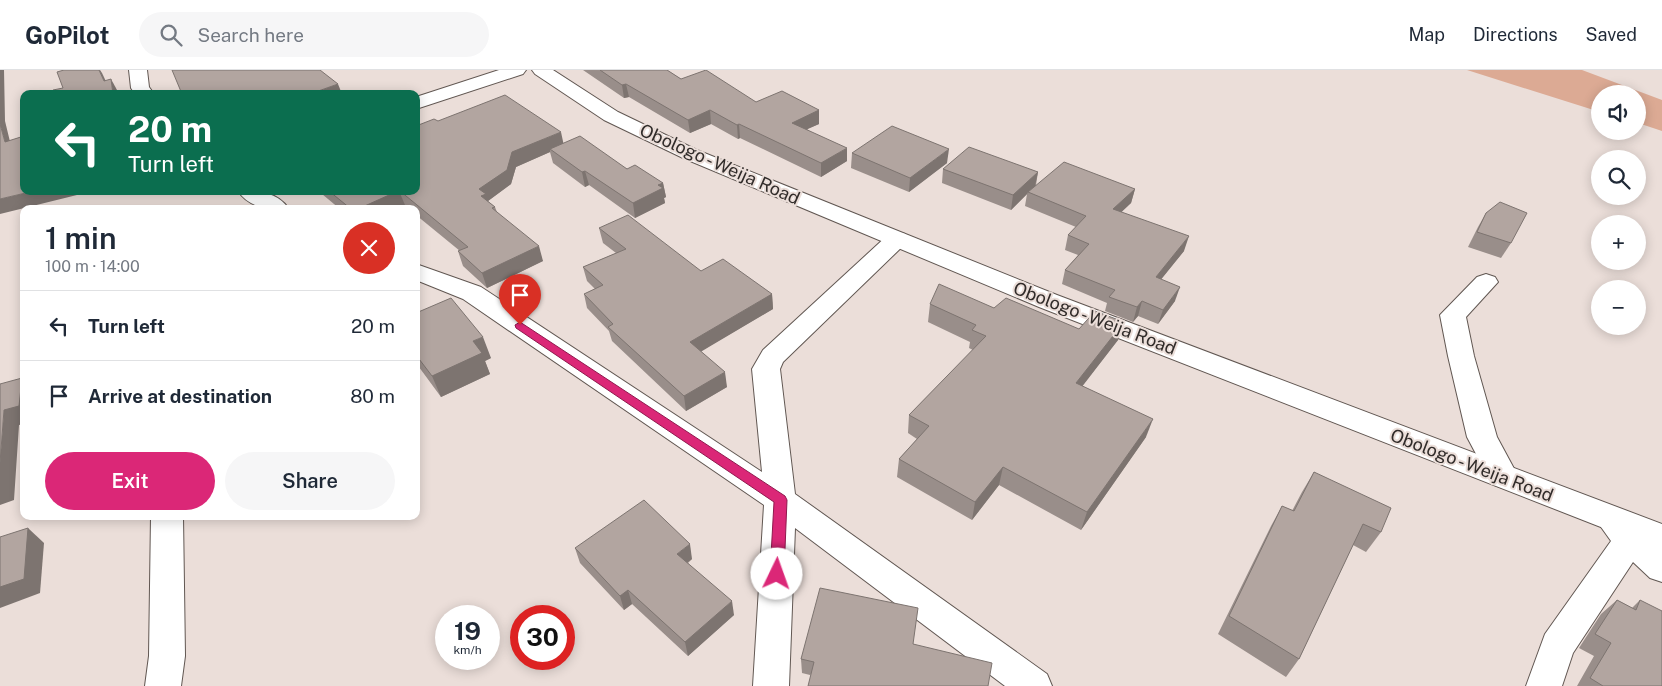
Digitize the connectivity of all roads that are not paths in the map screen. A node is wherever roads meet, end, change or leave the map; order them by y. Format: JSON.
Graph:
{"nodes":[{"id":1,"x":138,"y":70,"type":"edge"},
{"id":2,"x":517,"y":70,"type":"edge"},
{"id":3,"x":541,"y":70,"type":"edge"},
{"id":4,"x":142,"y":90,"type":"edge"},
{"id":5,"x":420,"y":102,"type":"edge"},
{"id":6,"x":255,"y":195,"type":"edge"},
{"id":7,"x":272,"y":205,"type":"edge"},
{"id":8,"x":897,"y":239,"type":"junction"},
{"id":9,"x":420,"y":274,"type":"edge"},
{"id":10,"x":1486,"y":282,"type":"dead end"},
{"id":11,"x":1503,"y":476,"type":"junction"},
{"id":12,"x":780,"y":500,"type":"junction"},
{"id":13,"x":167,"y":520,"type":"edge"},
{"id":14,"x":1646,"y":539,"type":"edge"},
{"id":15,"x":1662,"y":568,"type":"edge"},
{"id":16,"x":164,"y":686,"type":"edge"},
{"id":17,"x":771,"y":686,"type":"edge"},
{"id":18,"x":1034,"y":686,"type":"edge"},
{"id":19,"x":1544,"y":686,"type":"edge"}],
"edges":[{"from":1,"to":4,"type":"street"},
{"from":2,"to":5,"type":"street"},
{"from":3,"to":8,"type":"street","name":"Obologo - Weija Road"},
{"from":6,"to":7,"type":"street"},
{"from":8,"to":11,"type":"street","name":"Obologo - Weija Road"},
{"from":8,"to":12,"type":"street"},
{"from":9,"to":12,"type":"street"},
{"from":10,"to":11,"type":"street"},
{"from":11,"to":14,"type":"street","name":"Obologo - Weija Road"},
{"from":12,"to":17,"type":"street"},
{"from":12,"to":18,"type":"street"},
{"from":13,"to":16,"type":"street"},
{"from":14,"to":15,"type":"street"},
{"from":14,"to":19,"type":"street"}]}
